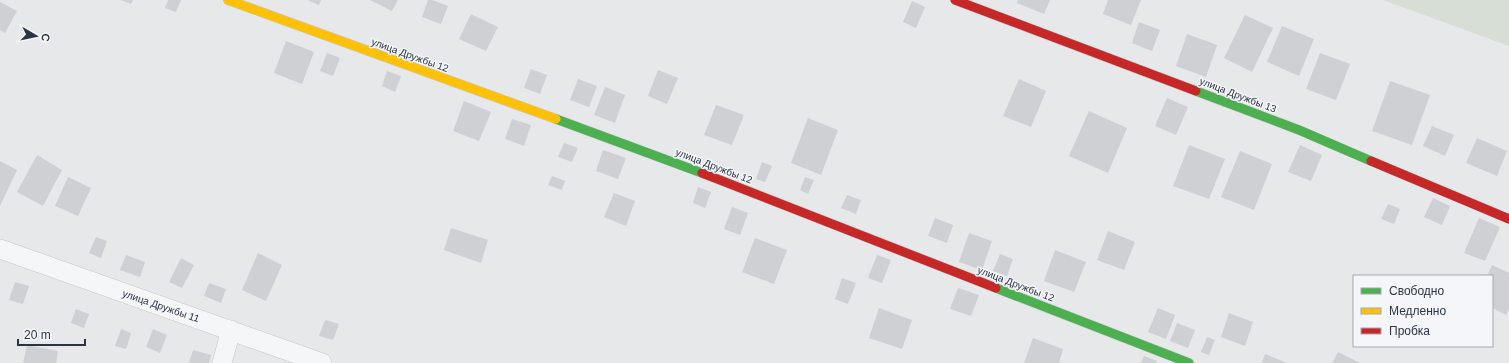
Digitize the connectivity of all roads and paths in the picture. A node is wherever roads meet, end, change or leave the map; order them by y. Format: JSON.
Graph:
{"nodes":[{"id":1,"x":228,"y":0,"type":"edge"},
{"id":2,"x":955,"y":0,"type":"edge"},
{"id":3,"x":1509,"y":219,"type":"edge"},
{"id":4,"x":0,"y":249,"type":"edge"},
{"id":5,"x":231,"y":330,"type":"junction"},
{"id":6,"x":222,"y":363,"type":"edge"},
{"id":7,"x":322,"y":363,"type":"edge"},
{"id":8,"x":1189,"y":363,"type":"edge"}],
"edges":[{"from":1,"to":8,"type":"street","name":"улица Дружбы 12"},
{"from":2,"to":3,"type":"street","name":"улица Дружбы 13"},
{"from":4,"to":5,"type":"street","name":"улица Дружбы 11"},
{"from":5,"to":6,"type":"street"},
{"from":5,"to":7,"type":"street","name":"улица Дружбы 11"}]}
